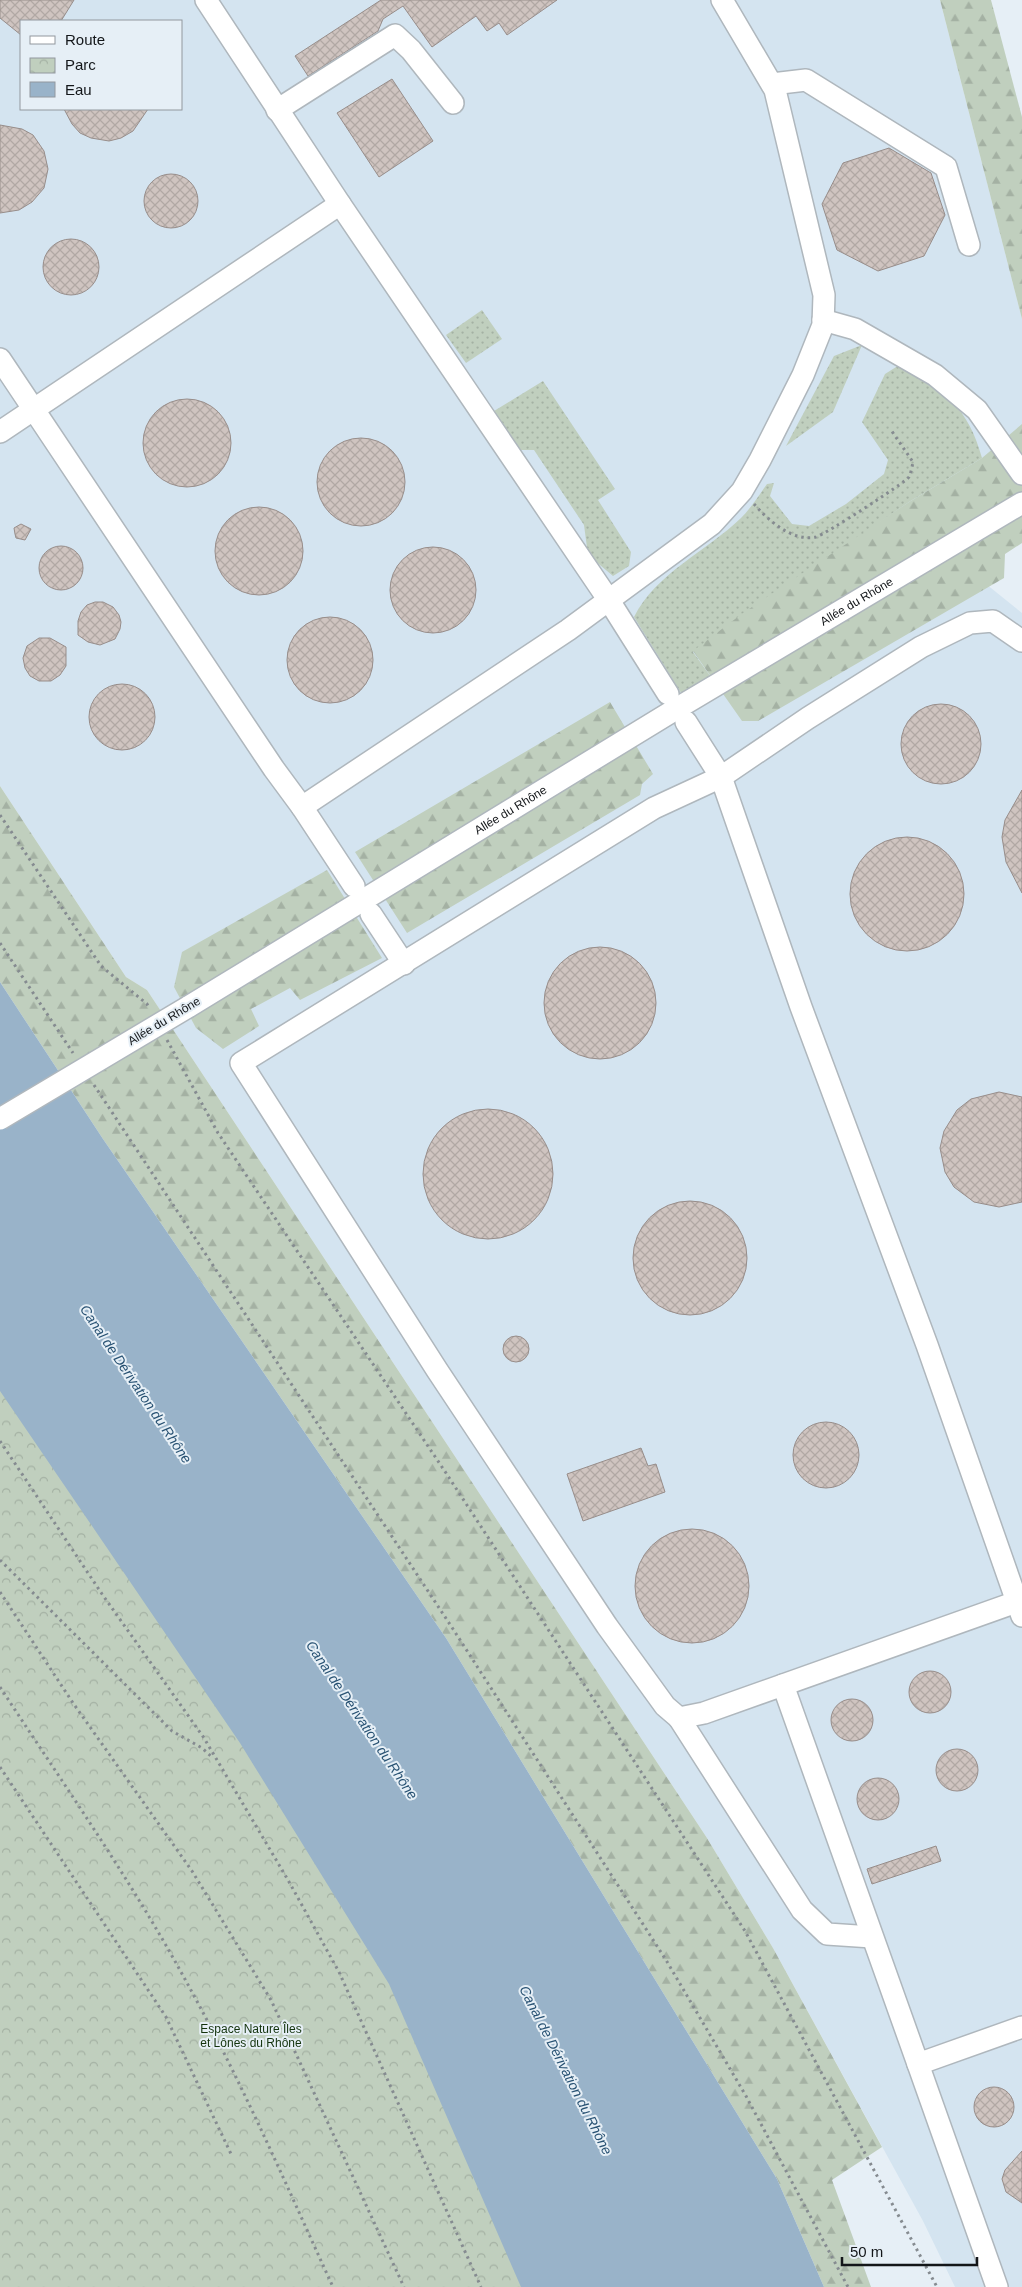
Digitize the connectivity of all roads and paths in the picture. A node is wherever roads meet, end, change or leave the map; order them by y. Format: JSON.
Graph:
{"nodes":[{"id":1,"x":206,"y":0,"type":"edge"},
{"id":2,"x":722,"y":0,"type":"edge"},
{"id":3,"x":772,"y":84,"type":"junction"},
{"id":4,"x":453,"y":103,"type":"dead end"},
{"id":5,"x":277,"y":110,"type":"junction"},
{"id":6,"x":340,"y":204,"type":"junction"},
{"id":7,"x":970,"y":245,"type":"dead end"},
{"id":8,"x":823,"y":320,"type":"junction"},
{"id":9,"x":0,"y":358,"type":"edge"},
{"id":10,"x":34,"y":409,"type":"junction"},
{"id":11,"x":891,"y":430,"type":"dead end"},
{"id":12,"x":0,"y":432,"type":"edge"},
{"id":13,"x":1022,"y":474,"type":"edge"},
{"id":14,"x":742,"y":491,"type":"junction"},
{"id":15,"x":1022,"y":503,"type":"edge"},
{"id":16,"x":608,"y":599,"type":"junction"},
{"id":17,"x":1022,"y":641,"type":"edge"},
{"id":18,"x":668,"y":694,"type":"dead end"},
{"id":19,"x":686,"y":722,"type":"dead end"},
{"id":20,"x":721,"y":778,"type":"junction"},
{"id":21,"x":302,"y":807,"type":"junction"},
{"id":22,"x":0,"y":815,"type":"edge"},
{"id":23,"x":354,"y":886,"type":"dead end"},
{"id":24,"x":371,"y":914,"type":"dead end"},
{"id":25,"x":0,"y":943,"type":"edge"},
{"id":26,"x":404,"y":964,"type":"junction"},
{"id":27,"x":152,"y":1012,"type":"dead end"},
{"id":28,"x":165,"y":1038,"type":"dead end"},
{"id":29,"x":75,"y":1056,"type":"dead end"},
{"id":30,"x":92,"y":1081,"type":"dead end"},
{"id":31,"x":0,"y":1119,"type":"edge"},
{"id":32,"x":0,"y":1441,"type":"edge"},
{"id":33,"x":0,"y":1560,"type":"edge"},
{"id":34,"x":0,"y":1592,"type":"edge"},
{"id":35,"x":1020,"y":1606,"type":"edge"},
{"id":36,"x":783,"y":1685,"type":"junction"},
{"id":37,"x":0,"y":1687,"type":"edge"},
{"id":38,"x":679,"y":1718,"type":"junction"},
{"id":39,"x":215,"y":1760,"type":"junction"},
{"id":40,"x":0,"y":1767,"type":"edge"},
{"id":41,"x":872,"y":1937,"type":"junction"},
{"id":42,"x":1022,"y":2027,"type":"edge"},
{"id":43,"x":918,"y":2064,"type":"junction"},
{"id":44,"x":232,"y":2156,"type":"dead end"},
{"id":45,"x":333,"y":2287,"type":"edge"},
{"id":46,"x":404,"y":2287,"type":"edge"},
{"id":47,"x":481,"y":2287,"type":"edge"},
{"id":48,"x":848,"y":2287,"type":"edge"},
{"id":49,"x":937,"y":2287,"type":"edge"},
{"id":50,"x":998,"y":2287,"type":"edge"}],
"edges":[{"from":1,"to":5,"type":"street"},
{"from":2,"to":3,"type":"street"},
{"from":3,"to":7,"type":"street"},
{"from":3,"to":8,"type":"street"},
{"from":4,"to":5,"type":"street"},
{"from":5,"to":6,"type":"street"},
{"from":6,"to":10,"type":"street"},
{"from":6,"to":16,"type":"street"},
{"from":8,"to":13,"type":"street"},
{"from":8,"to":14,"type":"street"},
{"from":9,"to":10,"type":"street"},
{"from":10,"to":12,"type":"street"},
{"from":10,"to":21,"type":"street"},
{"from":11,"to":14,"type":"path"},
{"from":14,"to":16,"type":"street"},
{"from":15,"to":31,"type":"street","name":"Allée du Rhône","bridge":true},
{"from":16,"to":18,"type":"street"},
{"from":16,"to":21,"type":"street"},
{"from":17,"to":20,"type":"street"},
{"from":19,"to":20,"type":"street"},
{"from":20,"to":26,"type":"street"},
{"from":20,"to":35,"type":"street"},
{"from":21,"to":23,"type":"street"},
{"from":22,"to":27,"type":"path"},
{"from":24,"to":26,"type":"street"},
{"from":25,"to":29,"type":"path"},
{"from":26,"to":38,"type":"street"},
{"from":28,"to":49,"type":"path"},
{"from":30,"to":48,"type":"path"},
{"from":32,"to":39,"type":"path"},
{"from":33,"to":39,"type":"path"},
{"from":34,"to":46,"type":"path"},
{"from":35,"to":36,"type":"street"},
{"from":36,"to":38,"type":"street"},
{"from":36,"to":41,"type":"street"},
{"from":37,"to":45,"type":"path"},
{"from":38,"to":41,"type":"street"},
{"from":39,"to":47,"type":"path"},
{"from":40,"to":44,"type":"path"},
{"from":41,"to":43,"type":"street"},
{"from":42,"to":43,"type":"street"},
{"from":43,"to":50,"type":"street"}]}
